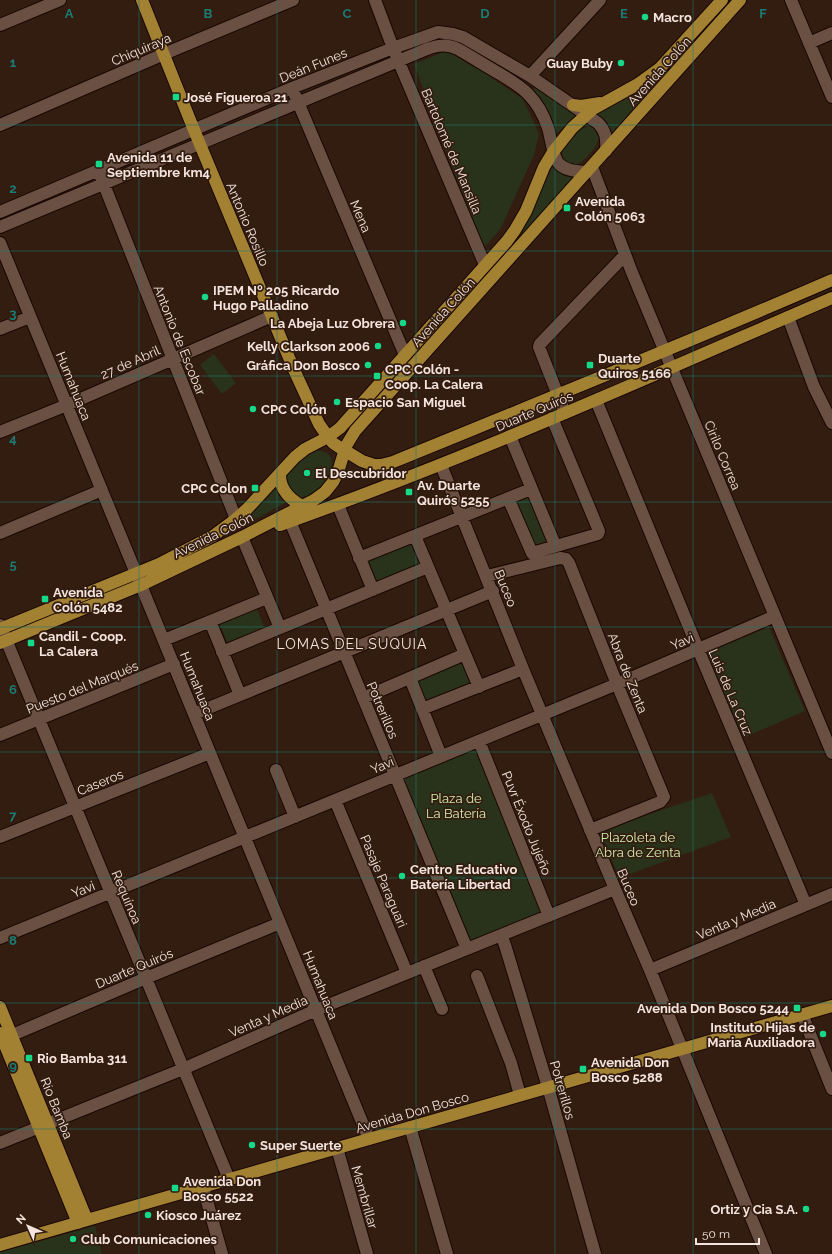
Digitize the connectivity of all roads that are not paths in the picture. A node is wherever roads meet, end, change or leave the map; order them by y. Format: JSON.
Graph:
{"nodes":[{"id":1,"x":60,"y":0,"type":"edge"},
{"id":2,"x":142,"y":0,"type":"edge"},
{"id":3,"x":294,"y":0,"type":"edge"},
{"id":4,"x":375,"y":0,"type":"edge"},
{"id":5,"x":600,"y":0,"type":"edge"},
{"id":6,"x":722,"y":0,"type":"edge"},
{"id":7,"x":740,"y":0,"type":"edge"},
{"id":8,"x":791,"y":0,"type":"edge"},
{"id":9,"x":0,"y":25,"type":"edge"},
{"id":10,"x":832,"y":33,"type":"edge"},
{"id":11,"x":809,"y":43,"type":"junction"},
{"id":12,"x":393,"y":48,"type":"junction"},
{"id":13,"x":164,"y":54,"type":"junction"},
{"id":14,"x":399,"y":60,"type":"junction"},
{"id":15,"x":530,"y":76,"type":"junction"},
{"id":16,"x":292,"y":88,"type":"junction"},
{"id":17,"x":832,"y":97,"type":"edge"},
{"id":18,"x":608,"y":100,"type":"junction"},
{"id":19,"x":298,"y":103,"type":"junction"},
{"id":20,"x":573,"y":105,"type":"junction"},
{"id":21,"x":586,"y":115,"type":"junction"},
{"id":22,"x":0,"y":125,"type":"edge"},
{"id":23,"x":194,"y":130,"type":"junction"},
{"id":24,"x":200,"y":144,"type":"junction"},
{"id":25,"x":606,"y":151,"type":"junction"},
{"id":26,"x":553,"y":152,"type":"junction"},
{"id":27,"x":590,"y":169,"type":"junction"},
{"id":28,"x":98,"y":170,"type":"junction"},
{"id":29,"x":103,"y":183,"type":"junction"},
{"id":30,"x":0,"y":212,"type":"edge"},
{"id":31,"x":0,"y":227,"type":"edge"},
{"id":32,"x":0,"y":243,"type":"edge"},
{"id":33,"x":625,"y":255,"type":"junction"},
{"id":34,"x":485,"y":265,"type":"junction"},
{"id":35,"x":832,"y":280,"type":"edge"},
{"id":36,"x":832,"y":298,"type":"edge"},
{"id":37,"x":30,"y":316,"type":"junction"},
{"id":38,"x":272,"y":316,"type":"junction"},
{"id":39,"x":788,"y":317,"type":"junction"},
{"id":40,"x":0,"y":329,"type":"edge"},
{"id":41,"x":665,"y":351,"type":"junction"},
{"id":42,"x":405,"y":355,"type":"junction"},
{"id":43,"x":173,"y":359,"type":"junction"},
{"id":44,"x":672,"y":368,"type":"junction"},
{"id":45,"x":557,"y":394,"type":"junction"},
{"id":46,"x":596,"y":400,"type":"junction"},
{"id":47,"x":67,"y":405,"type":"junction"},
{"id":48,"x":565,"y":413,"type":"junction"},
{"id":49,"x":552,"y":418,"type":"junction"},
{"id":50,"x":832,"y":423,"type":"edge"},
{"id":51,"x":0,"y":432,"type":"edge"},
{"id":52,"x":510,"y":436,"type":"junction"},
{"id":53,"x":328,"y":438,"type":"junction"},
{"id":54,"x":344,"y":451,"type":"junction"},
{"id":55,"x":441,"y":465,"type":"junction"},
{"id":56,"x":280,"y":473,"type":"junction"},
{"id":57,"x":531,"y":488,"type":"junction"},
{"id":58,"x":102,"y":490,"type":"junction"},
{"id":59,"x":508,"y":498,"type":"junction"},
{"id":60,"x":338,"y":505,"type":"junction"},
{"id":61,"x":302,"y":507,"type":"junction"},
{"id":62,"x":314,"y":513,"type":"junction"},
{"id":63,"x":462,"y":516,"type":"junction"},
{"id":64,"x":236,"y":520,"type":"junction"},
{"id":65,"x":290,"y":521,"type":"junction"},
{"id":66,"x":0,"y":532,"type":"edge"},
{"id":67,"x":415,"y":536,"type":"junction"},
{"id":68,"x":242,"y":537,"type":"junction"},
{"id":69,"x":555,"y":545,"type":"junction"},
{"id":70,"x":359,"y":558,"type":"junction"},
{"id":71,"x":428,"y":567,"type":"junction"},
{"id":72,"x":136,"y":573,"type":"junction"},
{"id":73,"x":486,"y":576,"type":"junction"},
{"id":74,"x":141,"y":585,"type":"junction"},
{"id":75,"x":372,"y":590,"type":"junction"},
{"id":76,"x":493,"y":591,"type":"junction"},
{"id":77,"x":268,"y":598,"type":"junction"},
{"id":78,"x":326,"y":609,"type":"junction"},
{"id":79,"x":447,"y":610,"type":"junction"},
{"id":80,"x":775,"y":616,"type":"junction"},
{"id":81,"x":210,"y":621,"type":"junction"},
{"id":82,"x":1,"y":628,"type":"edge"},
{"id":83,"x":280,"y":628,"type":"junction"},
{"id":84,"x":164,"y":640,"type":"junction"},
{"id":85,"x":3,"y":642,"type":"edge"},
{"id":86,"x":698,"y":649,"type":"junction"},
{"id":87,"x":222,"y":652,"type":"junction"},
{"id":88,"x":344,"y":652,"type":"junction"},
{"id":89,"x":465,"y":654,"type":"junction"},
{"id":90,"x":174,"y":664,"type":"junction"},
{"id":91,"x":523,"y":669,"type":"junction"},
{"id":92,"x":410,"y":678,"type":"junction"},
{"id":93,"x":617,"y":684,"type":"junction"},
{"id":94,"x":479,"y":687,"type":"junction"},
{"id":95,"x":240,"y":695,"type":"junction"},
{"id":96,"x":363,"y":698,"type":"junction"},
{"id":97,"x":422,"y":709,"type":"junction"},
{"id":98,"x":194,"y":714,"type":"junction"},
{"id":99,"x":542,"y":715,"type":"junction"},
{"id":100,"x":39,"y":720,"type":"junction"},
{"id":101,"x":0,"y":736,"type":"edge"},
{"id":102,"x":479,"y":741,"type":"junction"},
{"id":103,"x":210,"y":753,"type":"junction"},
{"id":104,"x":832,"y":753,"type":"edge"},
{"id":105,"x":441,"y":756,"type":"junction"},
{"id":106,"x":276,"y":770,"type":"dead end"},
{"id":107,"x":395,"y":775,"type":"junction"},
{"id":108,"x":335,"y":800,"type":"junction"},
{"id":109,"x":75,"y":807,"type":"junction"},
{"id":110,"x":295,"y":817,"type":"junction"},
{"id":111,"x":590,"y":830,"type":"junction"},
{"id":112,"x":0,"y":837,"type":"edge"},
{"id":113,"x":245,"y":837,"type":"junction"},
{"id":114,"x":615,"y":889,"type":"junction"},
{"id":115,"x":110,"y":893,"type":"junction"},
{"id":116,"x":832,"y":894,"type":"edge"},
{"id":117,"x":806,"y":905,"type":"junction"},
{"id":118,"x":549,"y":916,"type":"junction"},
{"id":119,"x":280,"y":922,"type":"junction"},
{"id":120,"x":501,"y":935,"type":"junction"},
{"id":121,"x":0,"y":938,"type":"edge"},
{"id":122,"x":466,"y":949,"type":"junction"},
{"id":123,"x":424,"y":966,"type":"junction"},
{"id":124,"x":650,"y":970,"type":"junction"},
{"id":125,"x":407,"y":973,"type":"junction"},
{"id":126,"x":477,"y":976,"type":"dead end"},
{"id":127,"x":146,"y":978,"type":"junction"},
{"id":128,"x":832,"y":1006,"type":"edge"},
{"id":129,"x":0,"y":1007,"type":"edge"},
{"id":130,"x":442,"y":1009,"type":"dead end"},
{"id":131,"x":316,"y":1010,"type":"junction"},
{"id":132,"x":802,"y":1014,"type":"junction"},
{"id":133,"x":3,"y":1037,"type":"edge"},
{"id":134,"x":682,"y":1048,"type":"junction"},
{"id":135,"x":183,"y":1069,"type":"junction"},
{"id":136,"x":548,"y":1087,"type":"junction"},
{"id":137,"x":832,"y":1089,"type":"edge"},
{"id":138,"x":520,"y":1095,"type":"junction"},
{"id":139,"x":44,"y":1126,"type":"junction"},
{"id":140,"x":410,"y":1127,"type":"junction"},
{"id":141,"x":369,"y":1139,"type":"junction"},
{"id":142,"x":0,"y":1143,"type":"edge"},
{"id":143,"x":337,"y":1148,"type":"junction"},
{"id":144,"x":229,"y":1179,"type":"junction"},
{"id":145,"x":203,"y":1187,"type":"junction"},
{"id":146,"x":82,"y":1221,"type":"junction"},
{"id":147,"x":0,"y":1245,"type":"edge"},
{"id":148,"x":222,"y":1254,"type":"edge"},
{"id":149,"x":367,"y":1254,"type":"edge"},
{"id":150,"x":447,"y":1254,"type":"edge"},
{"id":151,"x":595,"y":1254,"type":"edge"},
{"id":152,"x":766,"y":1254,"type":"edge"}],
"edges":[{"from":1,"to":9,"type":"street"},
{"from":2,"to":13,"type":"main road","name":"Antonio Rosillo"},
{"from":3,"to":13,"type":"street","name":"Chiquiraya"},
{"from":4,"to":12,"type":"street","name":"Bartolomé de Mansilla"},
{"from":5,"to":15,"type":"street"},
{"from":6,"to":18,"type":"main road","name":"Avenida Colón"},
{"from":7,"to":25,"type":"main road","name":"Avenida Colón"},
{"from":8,"to":11,"type":"street"},
{"from":10,"to":11,"type":"street"},
{"from":11,"to":17,"type":"street"},
{"from":12,"to":14,"type":"street","name":"Bartolomé de Mansilla"},
{"from":12,"to":15,"type":"street","name":"Deán Funes"},
{"from":12,"to":16,"type":"street","name":"Deán Funes"},
{"from":13,"to":22,"type":"street","name":"Chiquiraya"},
{"from":13,"to":23,"type":"main road","name":"Antonio Rosillo"},
{"from":14,"to":19,"type":"street"},
{"from":14,"to":26,"type":"street"},
{"from":14,"to":34,"type":"street","name":"Bartolomé de Mansilla"},
{"from":15,"to":20,"type":"street","name":"Deán Funes"},
{"from":16,"to":19,"type":"street","name":"Mena"},
{"from":16,"to":23,"type":"street","name":"Deán Funes"},
{"from":18,"to":20,"type":"main road"},
{"from":18,"to":21,"type":"main road","name":"Avenida Colón"},
{"from":19,"to":24,"type":"street"},
{"from":19,"to":42,"type":"street","name":"Mena"},
{"from":20,"to":21,"type":"street","name":"Deán Funes"},
{"from":21,"to":25,"type":"street","name":"Deán Funes"},
{"from":21,"to":26,"type":"main road","name":"Avenida Colón"},
{"from":23,"to":24,"type":"main road","name":"Antonio Rosillo"},
{"from":23,"to":28,"type":"street","name":"Deán Funes"},
{"from":24,"to":29,"type":"street"},
{"from":24,"to":38,"type":"main road","name":"Antonio Rosillo"},
{"from":25,"to":27,"type":"main road","name":"Avenida Colón"},
{"from":26,"to":27,"type":"street"},
{"from":26,"to":34,"type":"main road","name":"Avenida Colón"},
{"from":27,"to":33,"type":"street","name":"Cirilo Correa"},
{"from":27,"to":54,"type":"main road","name":"Avenida Colón"},
{"from":28,"to":29,"type":"street","name":"Antonio de Escobar"},
{"from":28,"to":30,"type":"street","name":"Deán Funes"},
{"from":29,"to":31,"type":"street"},
{"from":29,"to":43,"type":"street","name":"Antonio de Escobar"},
{"from":32,"to":37,"type":"street","name":"Humahuaca"},
{"from":33,"to":41,"type":"street","name":"Cirilo Correa"},
{"from":33,"to":45,"type":"street"},
{"from":34,"to":42,"type":"main road","name":"Avenida Colón"},
{"from":35,"to":41,"type":"main road","name":"Duarte Quirós"},
{"from":36,"to":39,"type":"main road","name":"Duarte Quirós"},
{"from":37,"to":40,"type":"street"},
{"from":37,"to":47,"type":"street","name":"Humahuaca"},
{"from":38,"to":43,"type":"street","name":"27 de Abril"},
{"from":38,"to":53,"type":"main road","name":"Antonio Rosillo"},
{"from":39,"to":44,"type":"main road","name":"Duarte Quirós"},
{"from":39,"to":50,"type":"street"},
{"from":41,"to":44,"type":"street","name":"Cirilo Correa"},
{"from":41,"to":45,"type":"main road","name":"Duarte Quirós"},
{"from":42,"to":53,"type":"main road","name":"Avenida Colón"},
{"from":43,"to":47,"type":"street","name":"27 de Abril"},
{"from":43,"to":64,"type":"street","name":"Antonio de Escobar"},
{"from":44,"to":46,"type":"main road","name":"Duarte Quirós"},
{"from":44,"to":80,"type":"street","name":"Cirilo Correa"},
{"from":45,"to":48,"type":"street"},
{"from":45,"to":54,"type":"main road","name":"Duarte Quirós"},
{"from":46,"to":48,"type":"main road","name":"Duarte Quirós"},
{"from":46,"to":86,"type":"street","name":"Luis de La Cruz"},
{"from":47,"to":51,"type":"street","name":"27 de Abril"},
{"from":47,"to":58,"type":"street","name":"Humahuaca"},
{"from":48,"to":49,"type":"main road","name":"Duarte Quirós"},
{"from":49,"to":52,"type":"main road","name":"Duarte Quirós"},
{"from":49,"to":69,"type":"street"},
{"from":52,"to":55,"type":"main road","name":"Duarte Quirós"},
{"from":52,"to":57,"type":"street"},
{"from":53,"to":54,"type":"main road","name":"Duarte Quirós"},
{"from":53,"to":56,"type":"main road","name":"Avenida Colón"},
{"from":54,"to":61,"type":"main road","name":"Avenida Colón"},
{"from":55,"to":60,"type":"main road","name":"Duarte Quirós"},
{"from":55,"to":63,"type":"street","name":"Buceo"},
{"from":56,"to":61,"type":"main road"},
{"from":56,"to":64,"type":"main road","name":"Avenida Colón"},
{"from":57,"to":59,"type":"street"},
{"from":57,"to":69,"type":"street"},
{"from":58,"to":66,"type":"street"},
{"from":58,"to":72,"type":"street","name":"Humahuaca"},
{"from":59,"to":63,"type":"street"},
{"from":59,"to":69,"type":"street"},
{"from":60,"to":62,"type":"main road","name":"Duarte Quirós"},
{"from":60,"to":70,"type":"street"},
{"from":61,"to":62,"type":"main road"},
{"from":61,"to":65,"type":"street"},
{"from":61,"to":68,"type":"main road","name":"Avenida Colón"},
{"from":62,"to":65,"type":"main road","name":"Duarte Quirós"},
{"from":63,"to":67,"type":"street"},
{"from":63,"to":73,"type":"street","name":"Buceo"},
{"from":64,"to":72,"type":"main road","name":"Avenida Colón"},
{"from":65,"to":68,"type":"main road","name":"Duarte Quirós"},
{"from":65,"to":78,"type":"street","name":"Potrerillos"},
{"from":67,"to":70,"type":"street"},
{"from":67,"to":71,"type":"street"},
{"from":68,"to":74,"type":"main road","name":"Avenida Colón"},
{"from":68,"to":77,"type":"street"},
{"from":70,"to":75,"type":"street"},
{"from":71,"to":75,"type":"street"},
{"from":71,"to":79,"type":"street"},
{"from":72,"to":74,"type":"street","name":"Humahuaca"},
{"from":72,"to":82,"type":"main road","name":"Avenida Colón"},
{"from":73,"to":76,"type":"street","name":"Buceo"},
{"from":73,"to":93,"type":"street","name":"Abra de Zenta"},
{"from":74,"to":84,"type":"street","name":"Humahuaca"},
{"from":74,"to":85,"type":"main road","name":"Avenida Colón"},
{"from":75,"to":78,"type":"street"},
{"from":76,"to":79,"type":"street"},
{"from":76,"to":91,"type":"street","name":"Buceo"},
{"from":77,"to":81,"type":"street"},
{"from":77,"to":83,"type":"street"},
{"from":78,"to":83,"type":"street"},
{"from":78,"to":88,"type":"street","name":"Potrerillos"},
{"from":79,"to":88,"type":"street"},
{"from":79,"to":89,"type":"street"},
{"from":80,"to":86,"type":"street","name":"Yavi"},
{"from":80,"to":104,"type":"street","name":"Cirilo Correa"},
{"from":81,"to":84,"type":"street"},
{"from":81,"to":87,"type":"street"},
{"from":82,"to":85,"type":"street","name":"Requínoa"},
{"from":83,"to":87,"type":"street"},
{"from":84,"to":90,"type":"street","name":"Humahuaca"},
{"from":85,"to":100,"type":"street","name":"Requínoa"},
{"from":86,"to":93,"type":"street","name":"Yavi"},
{"from":86,"to":117,"type":"street","name":"Luis de La Cruz"},
{"from":87,"to":95,"type":"street"},
{"from":88,"to":95,"type":"street"},
{"from":88,"to":96,"type":"street","name":"Potrerillos"},
{"from":89,"to":92,"type":"street"},
{"from":89,"to":94,"type":"street"},
{"from":90,"to":98,"type":"street","name":"Humahuaca"},
{"from":90,"to":100,"type":"street","name":"Puesto del Marqués"},
{"from":91,"to":94,"type":"street"},
{"from":91,"to":99,"type":"street","name":"Buceo"},
{"from":92,"to":96,"type":"street"},
{"from":92,"to":97,"type":"street"},
{"from":93,"to":99,"type":"street","name":"Yavi"},
{"from":93,"to":111,"type":"street","name":"Abra de Zenta"},
{"from":94,"to":97,"type":"street"},
{"from":95,"to":98,"type":"street"},
{"from":96,"to":107,"type":"street","name":"Potrerillos"},
{"from":97,"to":105,"type":"street"},
{"from":98,"to":103,"type":"street","name":"Humahuaca"},
{"from":99,"to":102,"type":"street","name":"Yavi"},
{"from":99,"to":111,"type":"street","name":"Buceo"},
{"from":100,"to":101,"type":"street","name":"Puesto del Marqués"},
{"from":100,"to":109,"type":"street","name":"Requínoa"},
{"from":102,"to":105,"type":"street","name":"Yavi"},
{"from":102,"to":118,"type":"street","name":"Puvr Éxodo Jujeño"},
{"from":103,"to":109,"type":"street","name":"Caseros"},
{"from":103,"to":113,"type":"street","name":"Humahuaca"},
{"from":105,"to":107,"type":"street","name":"Yavi"},
{"from":106,"to":110,"type":"street"},
{"from":107,"to":108,"type":"street","name":"Yavi"},
{"from":107,"to":122,"type":"street","name":"Potrerillos"},
{"from":108,"to":110,"type":"street","name":"Yavi"},
{"from":108,"to":125,"type":"street","name":"Pasaje Paraguari"},
{"from":109,"to":112,"type":"street","name":"Caseros"},
{"from":109,"to":115,"type":"street","name":"Requínoa"},
{"from":110,"to":113,"type":"street","name":"Yavi"},
{"from":111,"to":114,"type":"street","name":"Buceo"},
{"from":113,"to":115,"type":"street","name":"Yavi"},
{"from":113,"to":119,"type":"street","name":"Humahuaca"},
{"from":114,"to":118,"type":"street","name":"Venta y Media"},
{"from":114,"to":124,"type":"street","name":"Buceo"},
{"from":115,"to":121,"type":"street","name":"Yavi"},
{"from":115,"to":127,"type":"street","name":"Requínoa"},
{"from":116,"to":117,"type":"street","name":"Venta y Media"},
{"from":117,"to":124,"type":"street","name":"Venta y Media"},
{"from":118,"to":120,"type":"street","name":"Venta y Media"},
{"from":119,"to":127,"type":"street","name":"Duarte Quirós"},
{"from":119,"to":131,"type":"street","name":"Humahuaca"},
{"from":120,"to":122,"type":"street","name":"Venta y Media"},
{"from":120,"to":136,"type":"street","name":"Potrerillos"},
{"from":122,"to":123,"type":"street","name":"Venta y Media"},
{"from":123,"to":125,"type":"street","name":"Venta y Media"},
{"from":123,"to":130,"type":"street"},
{"from":124,"to":134,"type":"street","name":"Buceo"},
{"from":125,"to":131,"type":"street","name":"Venta y Media"},
{"from":126,"to":138,"type":"street"},
{"from":127,"to":133,"type":"street","name":"Duarte Quirós"},
{"from":127,"to":135,"type":"street","name":"Requínoa"},
{"from":128,"to":132,"type":"main road","name":"Avenida Don Bosco"},
{"from":129,"to":133,"type":"main road","name":"Río Bamba"},
{"from":131,"to":135,"type":"street","name":"Venta y Media"},
{"from":131,"to":141,"type":"street","name":"Humahuaca"},
{"from":132,"to":134,"type":"main road","name":"Avenida Don Bosco"},
{"from":132,"to":137,"type":"street"},
{"from":133,"to":139,"type":"main road","name":"Río Bamba"},
{"from":134,"to":136,"type":"main road","name":"Avenida Don Bosco"},
{"from":134,"to":152,"type":"street","name":"Buceo"},
{"from":135,"to":139,"type":"street","name":"Venta y Media"},
{"from":135,"to":144,"type":"street","name":"Requínoa"},
{"from":136,"to":138,"type":"main road","name":"Avenida Don Bosco"},
{"from":136,"to":151,"type":"street","name":"Potrerillos"},
{"from":138,"to":140,"type":"main road","name":"Avenida Don Bosco"},
{"from":139,"to":142,"type":"street","name":"Venta y Media"},
{"from":139,"to":146,"type":"main road","name":"Río Bamba"},
{"from":140,"to":141,"type":"main road","name":"Avenida Don Bosco"},
{"from":140,"to":150,"type":"street"},
{"from":141,"to":143,"type":"main road","name":"Avenida Don Bosco"},
{"from":143,"to":144,"type":"main road","name":"Avenida Don Bosco"},
{"from":143,"to":149,"type":"street","name":"Membrillar"},
{"from":144,"to":145,"type":"main road","name":"Avenida Don Bosco"},
{"from":145,"to":146,"type":"main road","name":"Avenida Don Bosco"},
{"from":145,"to":148,"type":"street"},
{"from":146,"to":147,"type":"main road","name":"Avenida Don Bosco"}]}
